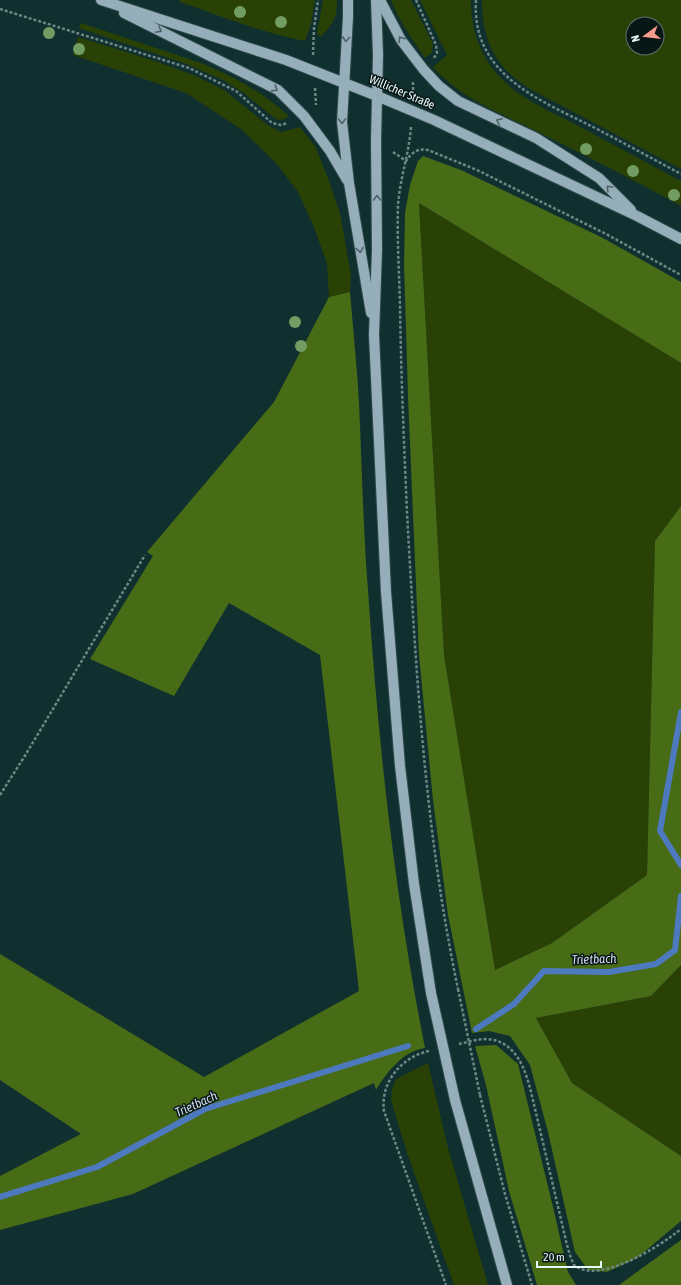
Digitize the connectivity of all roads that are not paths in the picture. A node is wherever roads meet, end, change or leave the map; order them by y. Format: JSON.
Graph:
{"nodes":[{"id":1,"x":100,"y":0,"type":"edge"},
{"id":2,"x":348,"y":0,"type":"edge"},
{"id":3,"x":376,"y":0,"type":"edge"},
{"id":4,"x":380,"y":0,"type":"edge"},
{"id":5,"x":344,"y":82,"type":"junction"},
{"id":6,"x":378,"y":96,"type":"junction"},
{"id":7,"x":349,"y":183,"type":"junction"},
{"id":8,"x":637,"y":216,"type":"junction"},
{"id":9,"x":681,"y":239,"type":"edge"},
{"id":10,"x":374,"y":335,"type":"junction"},
{"id":11,"x":507,"y":1285,"type":"edge"}],
"edges":[{"from":1,"to":5,"type":"main road","name":"Willicher Straße"},
{"from":1,"to":7,"type":"main road","one_way":true},
{"from":2,"to":5,"type":"main road","one_way":true},
{"from":3,"to":6,"type":"main road"},
{"from":8,"to":4,"type":"main road","one_way":true},
{"from":5,"to":6,"type":"main road","name":"Willicher Straße"},
{"from":5,"to":7,"type":"main road","one_way":true},
{"from":6,"to":8,"type":"main road","name":"Willicher Straße"},
{"from":10,"to":6,"type":"main road","one_way":true},
{"from":7,"to":10,"type":"main road","one_way":true},
{"from":8,"to":9,"type":"main road","name":"Willicher Straße"},
{"from":10,"to":11,"type":"main road","bridge":true}]}
